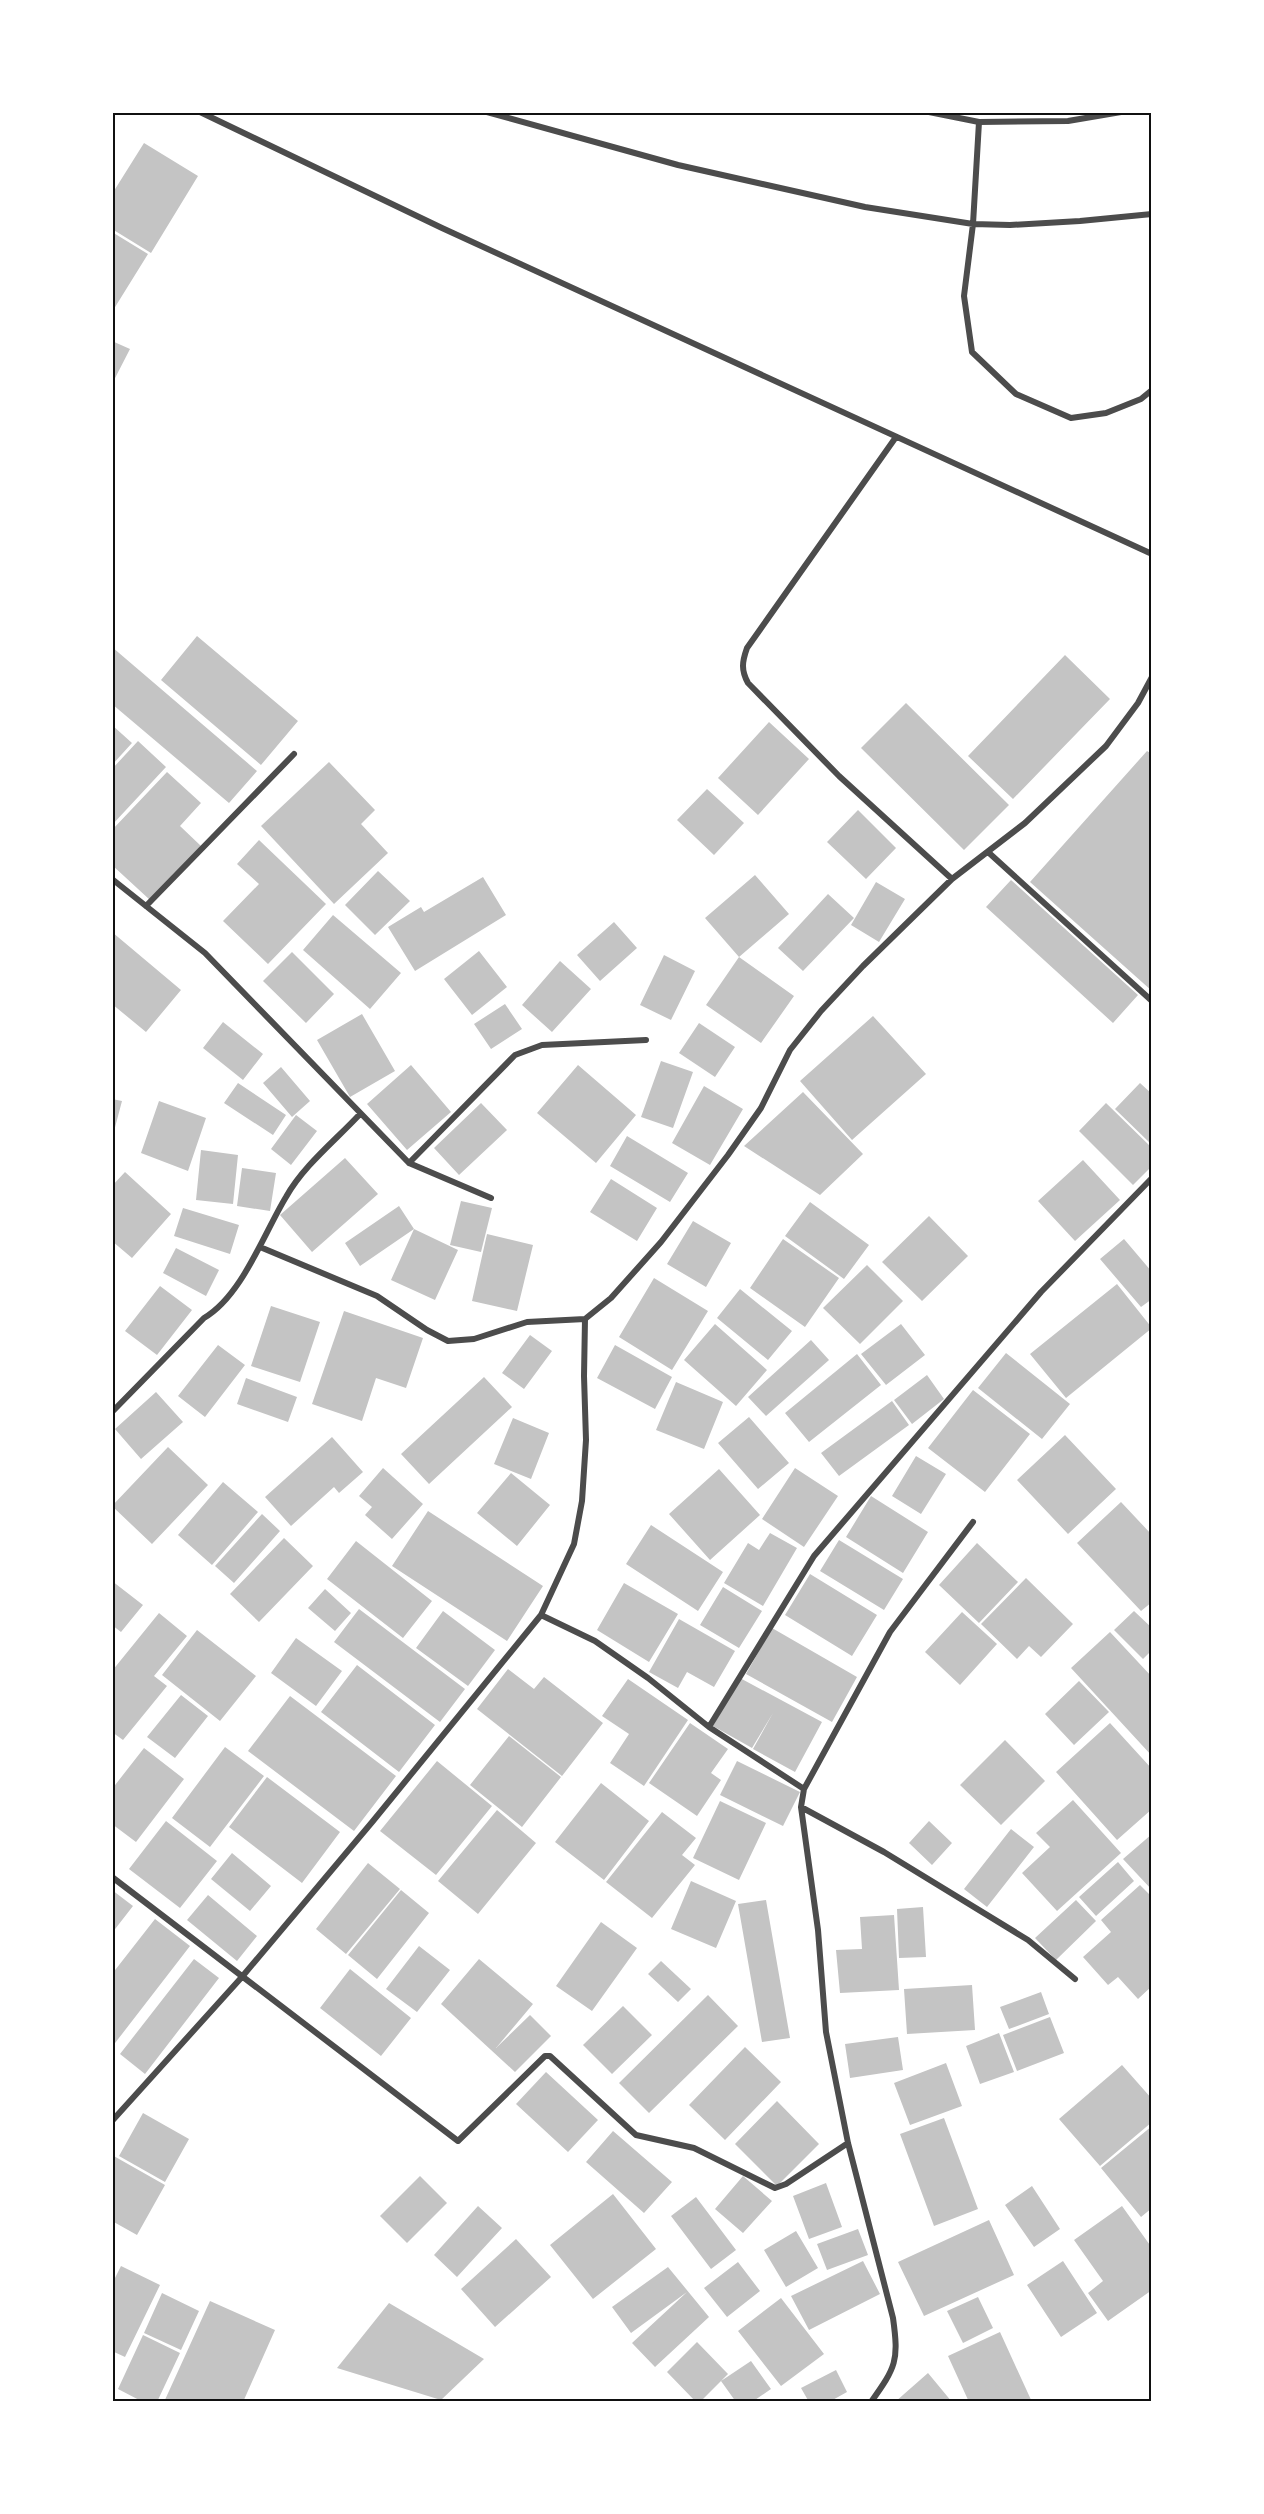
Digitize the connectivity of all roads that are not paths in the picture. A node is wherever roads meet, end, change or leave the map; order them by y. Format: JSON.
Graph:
{"nodes":[{"id":1,"x":200,"y":112,"type":"edge"},
{"id":2,"x":487,"y":112,"type":"edge"},
{"id":3,"x":928,"y":112,"type":"edge"},
{"id":4,"x":1121,"y":112,"type":"edge"},
{"id":5,"x":979,"y":122,"type":"junction"},
{"id":6,"x":1152,"y":214,"type":"edge"},
{"id":7,"x":973,"y":224,"type":"junction"},
{"id":8,"x":1152,"y":390,"type":"edge"},
{"id":9,"x":896,"y":437,"type":"junction"},
{"id":10,"x":1152,"y":554,"type":"edge"},
{"id":11,"x":1152,"y":677,"type":"edge"},
{"id":12,"x":294,"y":754,"type":"dead end"},
{"id":13,"x":988,"y":852,"type":"junction"},
{"id":14,"x":112,"y":879,"type":"edge"},
{"id":15,"x":952,"y":879,"type":"junction"},
{"id":16,"x":146,"y":906,"type":"junction"},
{"id":17,"x":1152,"y":1001,"type":"edge"},
{"id":18,"x":646,"y":1040,"type":"dead end"},
{"id":19,"x":360,"y":1114,"type":"junction"},
{"id":20,"x":409,"y":1162,"type":"junction"},
{"id":21,"x":1152,"y":1178,"type":"edge"},
{"id":22,"x":491,"y":1198,"type":"dead end"},
{"id":23,"x":260,"y":1247,"type":"junction"},
{"id":24,"x":585,"y":1319,"type":"junction"},
{"id":25,"x":112,"y":1412,"type":"edge"},
{"id":26,"x":973,"y":1522,"type":"dead end"},
{"id":27,"x":541,"y":1615,"type":"junction"},
{"id":28,"x":709,"y":1727,"type":"junction"},
{"id":29,"x":804,"y":1789,"type":"junction"},
{"id":30,"x":801,"y":1808,"type":"junction"},
{"id":31,"x":112,"y":1877,"type":"edge"},
{"id":32,"x":241,"y":1978,"type":"junction"},
{"id":33,"x":1075,"y":1978,"type":"dead end"},
{"id":34,"x":112,"y":2121,"type":"edge"},
{"id":35,"x":848,"y":2143,"type":"junction"},
{"id":36,"x":871,"y":2402,"type":"edge"}],
"edges":[{"from":1,"to":9,"type":"street"},
{"from":2,"to":7,"type":"street"},
{"from":3,"to":5,"type":"street"},
{"from":4,"to":5,"type":"street"},
{"from":5,"to":7,"type":"street"},
{"from":6,"to":7,"type":"street"},
{"from":7,"to":8,"type":"street"},
{"from":9,"to":10,"type":"street"},
{"from":9,"to":15,"type":"street"},
{"from":11,"to":13,"type":"street"},
{"from":12,"to":16,"type":"street"},
{"from":13,"to":15,"type":"street"},
{"from":13,"to":17,"type":"street"},
{"from":14,"to":16,"type":"street"},
{"from":15,"to":24,"type":"street"},
{"from":16,"to":19,"type":"street"},
{"from":18,"to":20,"type":"street"},
{"from":19,"to":20,"type":"street"},
{"from":19,"to":23,"type":"street"},
{"from":20,"to":22,"type":"street"},
{"from":21,"to":28,"type":"street"},
{"from":23,"to":24,"type":"street"},
{"from":23,"to":25,"type":"street"},
{"from":24,"to":27,"type":"street"},
{"from":26,"to":29,"type":"street"},
{"from":27,"to":28,"type":"street"},
{"from":27,"to":32,"type":"street"},
{"from":28,"to":29,"type":"street"},
{"from":29,"to":30,"type":"street"},
{"from":30,"to":33,"type":"street"},
{"from":30,"to":35,"type":"street"},
{"from":31,"to":32,"type":"street"},
{"from":32,"to":34,"type":"street"},
{"from":32,"to":35,"type":"street"},
{"from":35,"to":36,"type":"street"}]}
